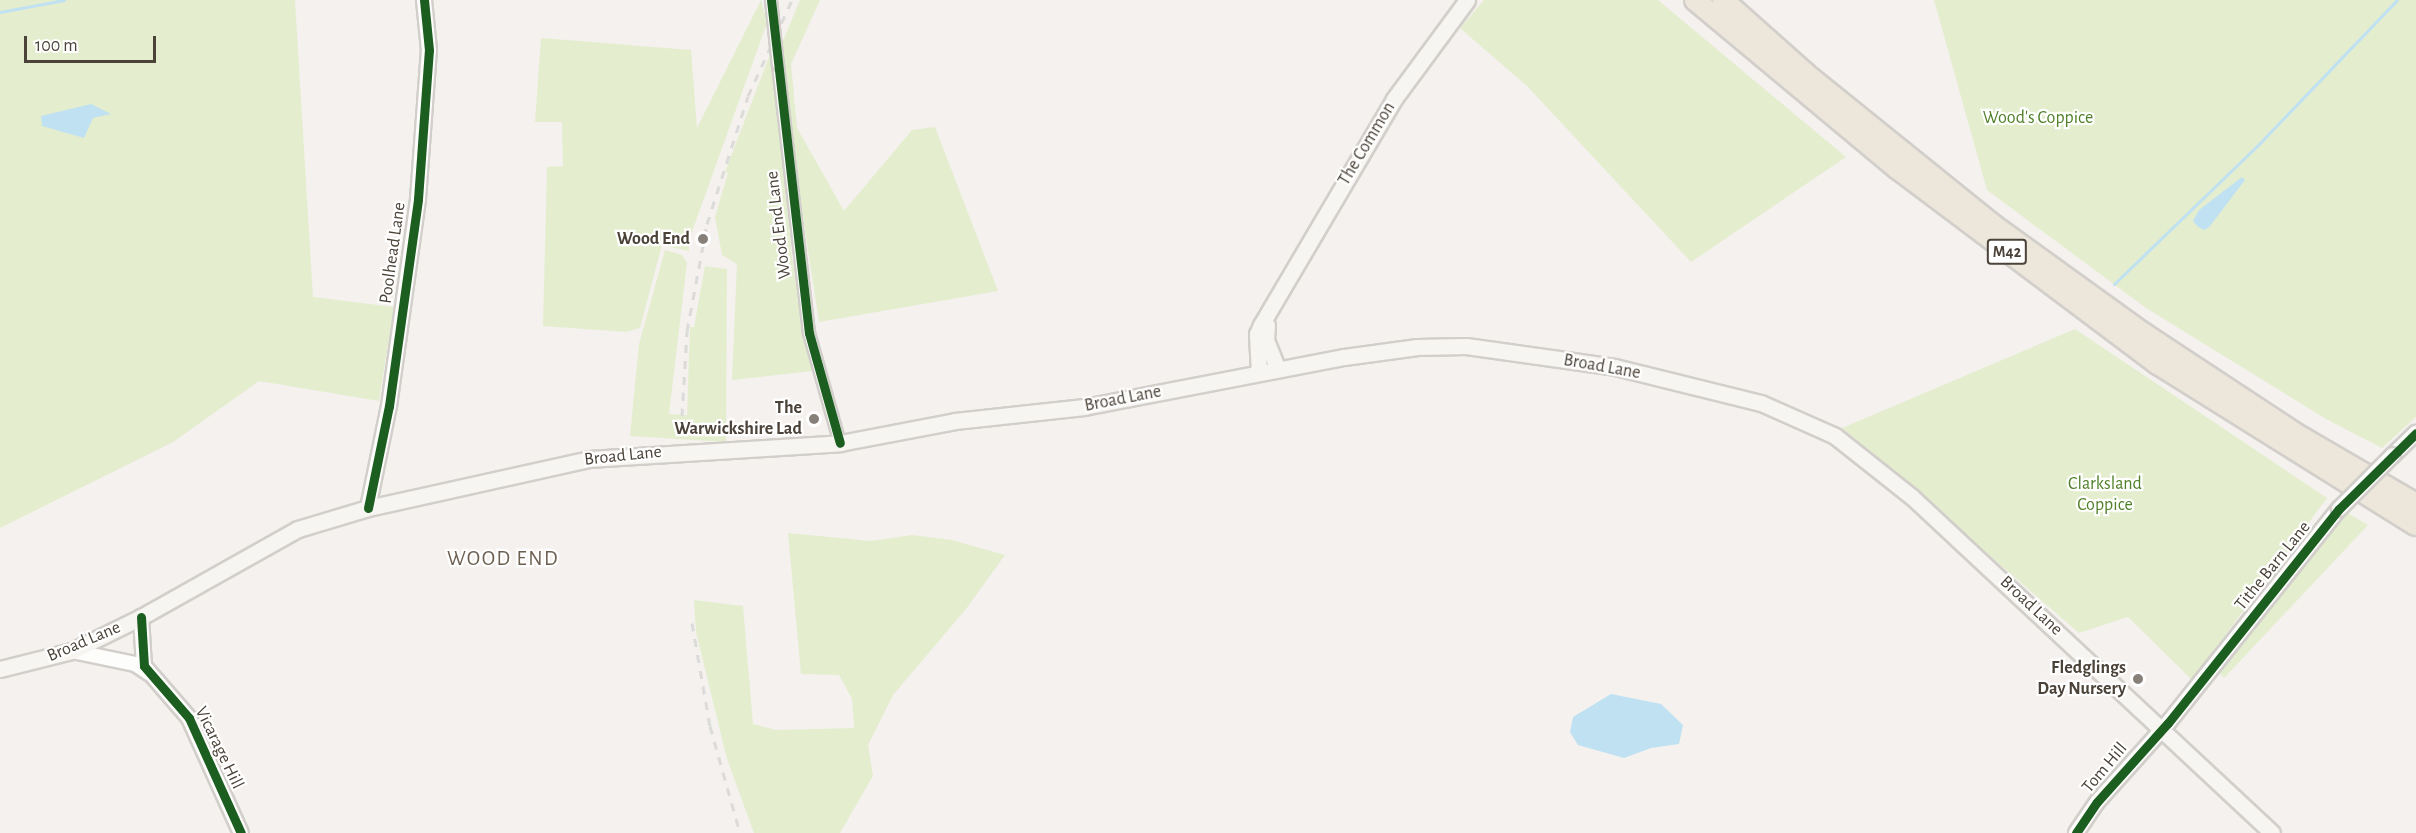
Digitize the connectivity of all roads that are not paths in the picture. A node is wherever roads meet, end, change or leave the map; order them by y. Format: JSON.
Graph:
{"nodes":[{"id":1,"x":424,"y":0,"type":"edge"},
{"id":2,"x":771,"y":0,"type":"edge"},
{"id":3,"x":1467,"y":0,"type":"edge"},
{"id":4,"x":1695,"y":0,"type":"edge"},
{"id":5,"x":1724,"y":0,"type":"edge"},
{"id":6,"x":1280,"y":295,"type":"junction"},
{"id":7,"x":1278,"y":369,"type":"junction"},
{"id":8,"x":1259,"y":373,"type":"junction"},
{"id":9,"x":2416,"y":433,"type":"edge"},
{"id":10,"x":840,"y":443,"type":"junction"},
{"id":11,"x":2338,"y":479,"type":"junction"},
{"id":12,"x":2416,"y":504,"type":"edge"},
{"id":13,"x":368,"y":508,"type":"junction"},
{"id":14,"x":2416,"y":525,"type":"edge"},
{"id":15,"x":2416,"y":534,"type":"edge"},
{"id":16,"x":141,"y":617,"type":"junction"},
{"id":17,"x":72,"y":651,"type":"junction"},
{"id":18,"x":0,"y":669,"type":"edge"},
{"id":19,"x":150,"y":674,"type":"junction"},
{"id":20,"x":2163,"y":728,"type":"junction"},
{"id":21,"x":241,"y":833,"type":"edge"},
{"id":22,"x":2076,"y":833,"type":"edge"},
{"id":23,"x":2272,"y":833,"type":"edge"}],
"edges":[{"from":1,"to":13,"type":"street","name":"Poolhead Lane"},
{"from":2,"to":10,"type":"street","name":"Wood End Lane","bridge":true},
{"from":3,"to":6,"type":"main road","name":"The Common"},
{"from":4,"to":11,"type":"highway","number":"M42"},
{"from":5,"to":12,"type":"highway","number":"M42"},
{"from":6,"to":7,"type":"main road","name":"The Common"},
{"from":6,"to":8,"type":"main road","name":"The Common"},
{"from":7,"to":8,"type":"main road","name":"Broad Lane"},
{"from":7,"to":20,"type":"main road","name":"Broad Lane"},
{"from":8,"to":10,"type":"main road","name":"Broad Lane"},
{"from":9,"to":20,"type":"street","name":"Tithe Barn Lane","bridge":true},
{"from":10,"to":13,"type":"main road","name":"Broad Lane"},
{"from":11,"to":14,"type":"highway","number":"M42"},
{"from":11,"to":15,"type":"highway","number":"M42"},
{"from":13,"to":16,"type":"main road","name":"Broad Lane"},
{"from":16,"to":17,"type":"main road","name":"Broad Lane"},
{"from":16,"to":19,"type":"street","name":"Vicarage Hill"},
{"from":17,"to":18,"type":"main road","name":"Broad Lane"},
{"from":17,"to":19,"type":"street","name":"Vicarage Hill"},
{"from":19,"to":21,"type":"street","name":"Vicarage Hill"},
{"from":20,"to":22,"type":"street","name":"Tom Hill"},
{"from":20,"to":23,"type":"main road","name":"Broad Lane"}]}
